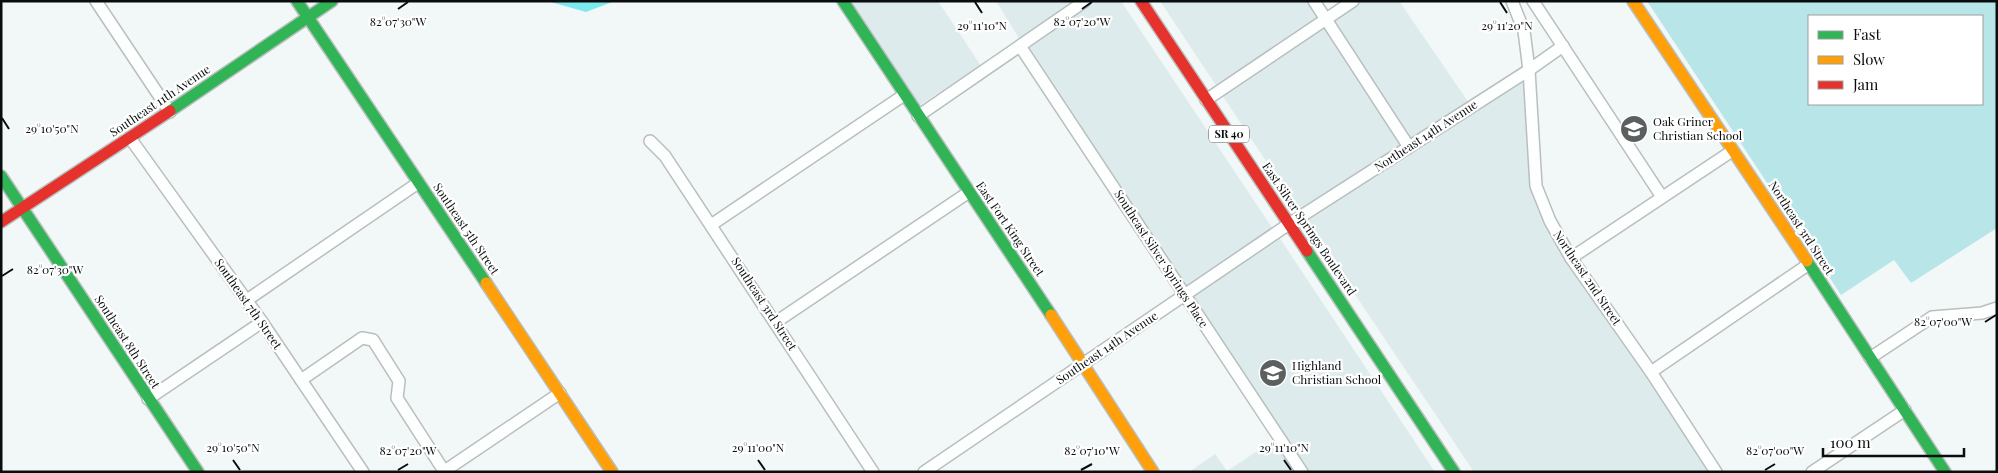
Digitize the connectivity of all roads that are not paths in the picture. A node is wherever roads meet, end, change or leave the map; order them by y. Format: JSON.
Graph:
{"nodes":[{"id":1,"x":96,"y":1,"type":"edge"},
{"id":2,"x":297,"y":1,"type":"edge"},
{"id":3,"x":332,"y":1,"type":"edge"},
{"id":4,"x":842,"y":1,"type":"edge"},
{"id":5,"x":1085,"y":1,"type":"edge"},
{"id":6,"x":1141,"y":1,"type":"edge"},
{"id":7,"x":1314,"y":1,"type":"edge"},
{"id":8,"x":1353,"y":1,"type":"edge"},
{"id":9,"x":1512,"y":1,"type":"edge"},
{"id":10,"x":1533,"y":1,"type":"edge"},
{"id":11,"x":1632,"y":1,"type":"edge"},
{"id":12,"x":308,"y":17,"type":"junction"},
{"id":13,"x":1327,"y":20,"type":"junction"},
{"id":14,"x":1020,"y":46,"type":"junction"},
{"id":15,"x":1563,"y":46,"type":"junction"},
{"id":16,"x":1530,"y":70,"type":"junction"},
{"id":17,"x":904,"y":95,"type":"junction"},
{"id":18,"x":1206,"y":100,"type":"junction"},
{"id":19,"x":170,"y":112,"type":"junction"},
{"id":20,"x":918,"y":116,"type":"junction"},
{"id":21,"x":130,"y":138,"type":"junction"},
{"id":22,"x":650,"y":141,"type":"dead end"},
{"id":23,"x":1409,"y":147,"type":"junction"},
{"id":24,"x":1732,"y":151,"type":"junction"},
{"id":25,"x":1,"y":176,"type":"edge"},
{"id":26,"x":418,"y":183,"type":"junction"},
{"id":27,"x":969,"y":192,"type":"junction"},
{"id":28,"x":1662,"y":198,"type":"junction"},
{"id":29,"x":23,"y":208,"type":"junction"},
{"id":30,"x":1,"y":222,"type":"edge"},
{"id":31,"x":1289,"y":224,"type":"junction"},
{"id":32,"x":711,"y":225,"type":"junction"},
{"id":33,"x":1571,"y":258,"type":"junction"},
{"id":34,"x":1809,"y":264,"type":"junction"},
{"id":35,"x":1184,"y":296,"type":"junction"},
{"id":36,"x":247,"y":300,"type":"junction"},
{"id":37,"x":1997,"y":308,"type":"edge"},
{"id":38,"x":262,"y":322,"type":"junction"},
{"id":39,"x":776,"y":322,"type":"junction"},
{"id":40,"x":1870,"y":358,"type":"junction"},
{"id":41,"x":1084,"y":365,"type":"junction"},
{"id":42,"x":1651,"y":372,"type":"junction"},
{"id":43,"x":301,"y":380,"type":"junction"},
{"id":44,"x":560,"y":393,"type":"junction"},
{"id":45,"x":148,"y":399,"type":"junction"},
{"id":46,"x":1905,"y":410,"type":"junction"},
{"id":47,"x":443,"y":471,"type":"edge"},
{"id":48,"x":198,"y":472,"type":"edge"},
{"id":49,"x":363,"y":472,"type":"edge"},
{"id":50,"x":612,"y":472,"type":"edge"},
{"id":51,"x":873,"y":472,"type":"edge"},
{"id":52,"x":924,"y":472,"type":"edge"},
{"id":53,"x":1153,"y":472,"type":"edge"},
{"id":54,"x":1302,"y":472,"type":"edge"},
{"id":55,"x":1454,"y":472,"type":"edge"},
{"id":56,"x":1716,"y":472,"type":"edge"},
{"id":57,"x":1812,"y":472,"type":"edge"},
{"id":58,"x":1945,"y":472,"type":"edge"}],
"edges":[{"from":1,"to":19,"type":"street"},
{"from":2,"to":12,"type":"street","name":"Southeast 5th Street"},
{"from":3,"to":12,"type":"street","name":"Southeast 11th Avenue"},
{"from":4,"to":17,"type":"street","name":"East Fort King Street"},
{"from":5,"to":14,"type":"street"},
{"from":6,"to":18,"type":"street","name":"East Silver Springs Boulevard","number":"SR 40"},
{"from":7,"to":13,"type":"street"},
{"from":8,"to":13,"type":"street"},
{"from":9,"to":16,"type":"street","name":"Northeast 2nd Street"},
{"from":10,"to":15,"type":"street"},
{"from":11,"to":24,"type":"street","name":"Northeast 3rd Street"},
{"from":12,"to":19,"type":"street","name":"Southeast 11th Avenue"},
{"from":12,"to":26,"type":"street","name":"Southeast 5th Street"},
{"from":13,"to":18,"type":"street"},
{"from":13,"to":23,"type":"street"},
{"from":14,"to":20,"type":"street"},
{"from":14,"to":35,"type":"street","name":"Southeast Silver Springs Place"},
{"from":15,"to":16,"type":"street","name":"Northeast 14th Avenue"},
{"from":15,"to":28,"type":"street"},
{"from":16,"to":23,"type":"street","name":"Northeast 14th Avenue"},
{"from":16,"to":33,"type":"street","name":"Northeast 2nd Street"},
{"from":17,"to":20,"type":"street","name":"East Fort King Street"},
{"from":17,"to":32,"type":"street"},
{"from":18,"to":31,"type":"street","name":"East Silver Springs Boulevard","number":"SR 40"},
{"from":19,"to":21,"type":"street","name":"Southeast 11th Avenue"},
{"from":20,"to":27,"type":"street","name":"East Fort King Street"},
{"from":21,"to":29,"type":"street","name":"Southeast 11th Avenue"},
{"from":21,"to":36,"type":"street","name":"Southeast 7th Street"},
{"from":22,"to":32,"type":"street","name":"Southeast 3rd Street"},
{"from":23,"to":31,"type":"street","name":"Northeast 14th Avenue"},
{"from":24,"to":28,"type":"street"},
{"from":24,"to":34,"type":"street","name":"Northeast 3rd Street"},
{"from":25,"to":29,"type":"street","name":"Southeast 8th Street"},
{"from":26,"to":36,"type":"street"},
{"from":26,"to":44,"type":"street","name":"Southeast 5th Street"},
{"from":27,"to":39,"type":"street"},
{"from":27,"to":41,"type":"street","name":"East Fort King Street"},
{"from":28,"to":33,"type":"street"},
{"from":29,"to":30,"type":"street","name":"Southeast 11th Avenue"},
{"from":29,"to":45,"type":"street","name":"Southeast 8th Street"},
{"from":31,"to":35,"type":"street","name":"Southeast 14th Avenue"},
{"from":31,"to":55,"type":"street","name":"East Silver Springs Boulevard","number":"SR 40"},
{"from":32,"to":39,"type":"street","name":"Southeast 3rd Street"},
{"from":33,"to":42,"type":"street","name":"Northeast 2nd Street"},
{"from":34,"to":40,"type":"street","name":"Northeast 3rd Street"},
{"from":34,"to":42,"type":"street"},
{"from":35,"to":41,"type":"street","name":"Southeast 14th Avenue"},
{"from":35,"to":54,"type":"street","name":"Southeast Silver Springs Place"},
{"from":36,"to":38,"type":"street","name":"Southeast 7th Street"},
{"from":37,"to":40,"type":"street"},
{"from":38,"to":43,"type":"street","name":"Southeast 7th Street"},
{"from":38,"to":45,"type":"street"},
{"from":39,"to":51,"type":"street","name":"Southeast 3rd Street"},
{"from":40,"to":46,"type":"street","name":"Northeast 3rd Street"},
{"from":41,"to":52,"type":"street","name":"Southeast 14th Avenue"},
{"from":41,"to":53,"type":"street","name":"East Fort King Street"},
{"from":42,"to":56,"type":"street","name":"Northeast 2nd Street"},
{"from":43,"to":47,"type":"street"},
{"from":43,"to":49,"type":"street","name":"Southeast 7th Street"},
{"from":44,"to":47,"type":"street"},
{"from":44,"to":50,"type":"street","name":"Southeast 5th Street"},
{"from":45,"to":48,"type":"street","name":"Southeast 8th Street"},
{"from":46,"to":57,"type":"street"},
{"from":46,"to":58,"type":"street","name":"Northeast 3rd Street"}]}
